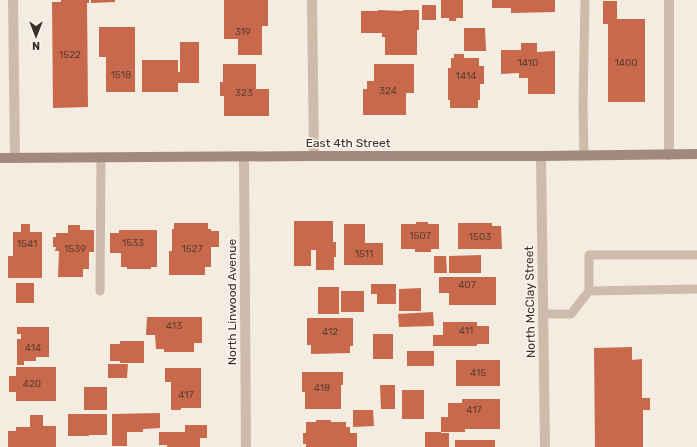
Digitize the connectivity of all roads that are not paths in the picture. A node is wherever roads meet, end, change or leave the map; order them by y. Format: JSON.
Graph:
{"nodes":[{"id":1,"x":13,"y":0,"type":"edge"},
{"id":2,"x":312,"y":0,"type":"edge"},
{"id":3,"x":585,"y":0,"type":"edge"},
{"id":4,"x":669,"y":0,"type":"edge"},
{"id":5,"x":697,"y":154,"type":"edge"},
{"id":6,"x":669,"y":155,"type":"junction"},
{"id":7,"x":314,"y":156,"type":"junction"},
{"id":8,"x":541,"y":156,"type":"junction"},
{"id":9,"x":584,"y":156,"type":"junction"},
{"id":10,"x":244,"y":157,"type":"junction"},
{"id":11,"x":0,"y":158,"type":"edge"},
{"id":12,"x":15,"y":158,"type":"junction"},
{"id":13,"x":101,"y":158,"type":"junction"},
{"id":14,"x":697,"y":254,"type":"edge"},
{"id":15,"x":697,"y":289,"type":"edge"},
{"id":16,"x":100,"y":291,"type":"dead end"},
{"id":17,"x":589,"y":291,"type":"junction"},
{"id":18,"x":544,"y":314,"type":"junction"},
{"id":19,"x":246,"y":447,"type":"edge"},
{"id":20,"x":545,"y":447,"type":"edge"}],
"edges":[{"from":1,"to":12,"type":"street"},
{"from":2,"to":7,"type":"street"},
{"from":3,"to":9,"type":"lane"},
{"from":4,"to":6,"type":"street"},
{"from":5,"to":6,"type":"main road","name":"East 4th Street"},
{"from":6,"to":9,"type":"main road","name":"East 4th Street"},
{"from":7,"to":8,"type":"main road","name":"East 4th Street"},
{"from":7,"to":10,"type":"main road","name":"East 4th Street"},
{"from":8,"to":9,"type":"main road","name":"East 4th Street"},
{"from":8,"to":18,"type":"street","name":"North McClay Street"},
{"from":10,"to":13,"type":"main road","name":"East 4th Street"},
{"from":10,"to":19,"type":"street","name":"North Linwood Avenue"},
{"from":11,"to":12,"type":"main road","name":"East 4th Street"},
{"from":12,"to":13,"type":"main road","name":"East 4th Street"},
{"from":13,"to":16,"type":"lane"},
{"from":14,"to":17,"type":"lane"},
{"from":15,"to":17,"type":"lane"},
{"from":17,"to":18,"type":"lane"},
{"from":18,"to":20,"type":"street","name":"North McClay Street"}]}
